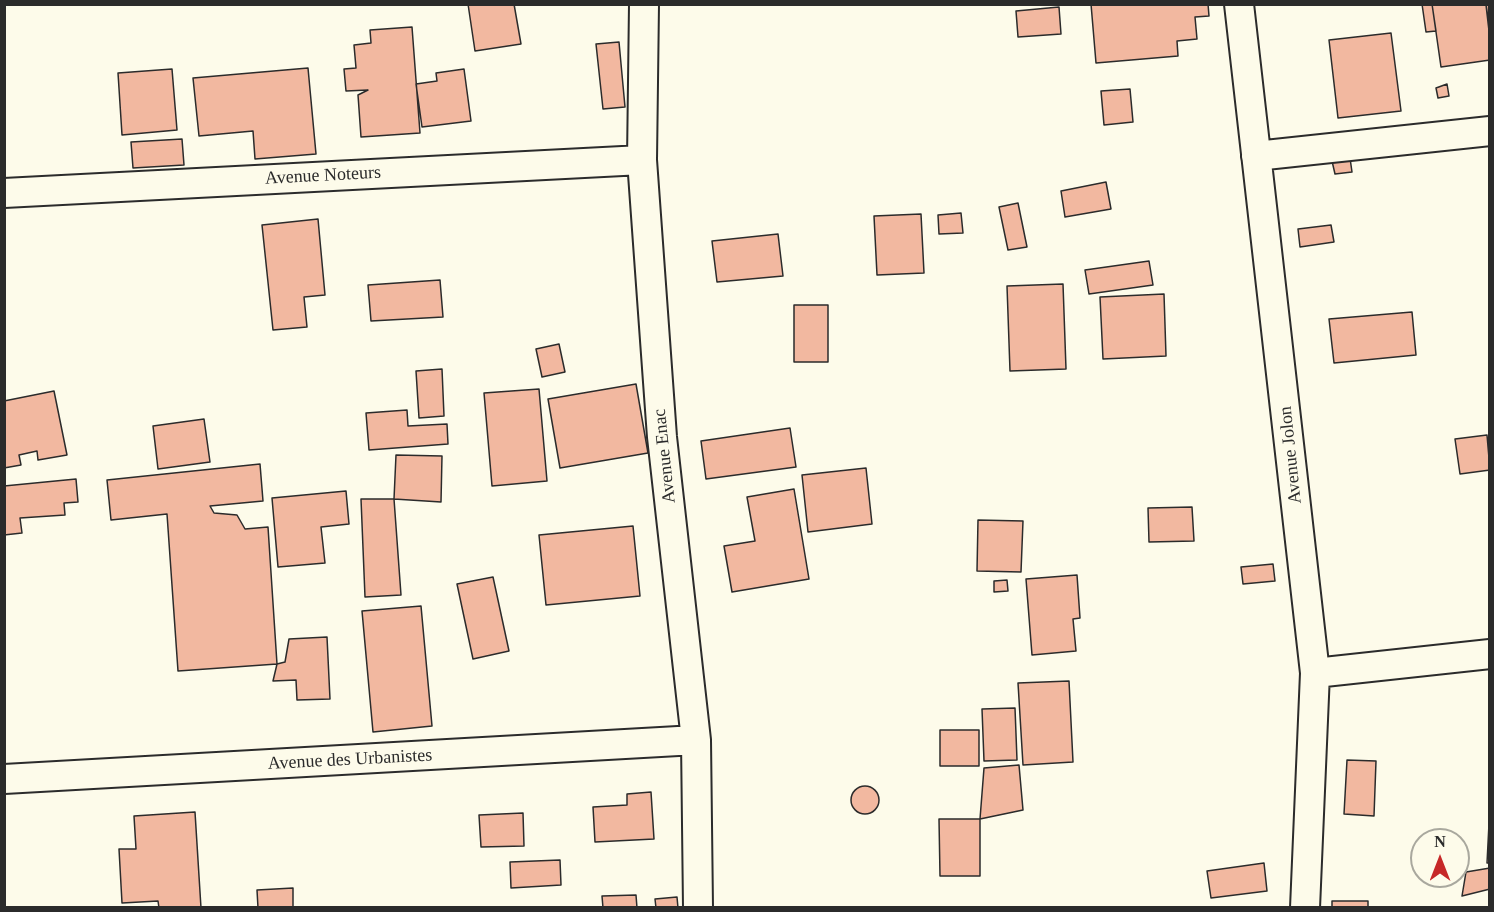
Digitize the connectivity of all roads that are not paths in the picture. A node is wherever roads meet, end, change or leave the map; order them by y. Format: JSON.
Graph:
{"nodes":[{"id":1,"x":644,"y":4,"type":"edge"},
{"id":2,"x":1239,"y":4,"type":"edge"},
{"id":3,"x":1490,"y":131,"type":"edge"},
{"id":4,"x":1256,"y":156,"type":"junction"},
{"id":5,"x":642,"y":160,"type":"junction"},
{"id":6,"x":4,"y":193,"type":"edge"},
{"id":7,"x":1490,"y":654,"type":"edge"},
{"id":8,"x":1315,"y":673,"type":"junction"},
{"id":9,"x":696,"y":740,"type":"junction"},
{"id":10,"x":4,"y":779,"type":"edge"},
{"id":11,"x":699,"y":908,"type":"edge"},
{"id":12,"x":1305,"y":908,"type":"edge"}],
"edges":[{"from":1,"to":5,"type":"street","name":"Avenue Enac"},
{"from":2,"to":4,"type":"street","name":"Avenue Jolon"},
{"from":3,"to":4,"type":"street"},
{"from":4,"to":8,"type":"street","name":"Avenue Jolon"},
{"from":5,"to":6,"type":"street","name":"Avenue Noteurs"},
{"from":5,"to":9,"type":"street","name":"Avenue Enac"},
{"from":7,"to":8,"type":"street"},
{"from":8,"to":12,"type":"street","name":"Avenue Jolon"},
{"from":9,"to":10,"type":"street","name":"Avenue des Urbanistes"},
{"from":9,"to":11,"type":"street","name":"Avenue Enac"}]}
